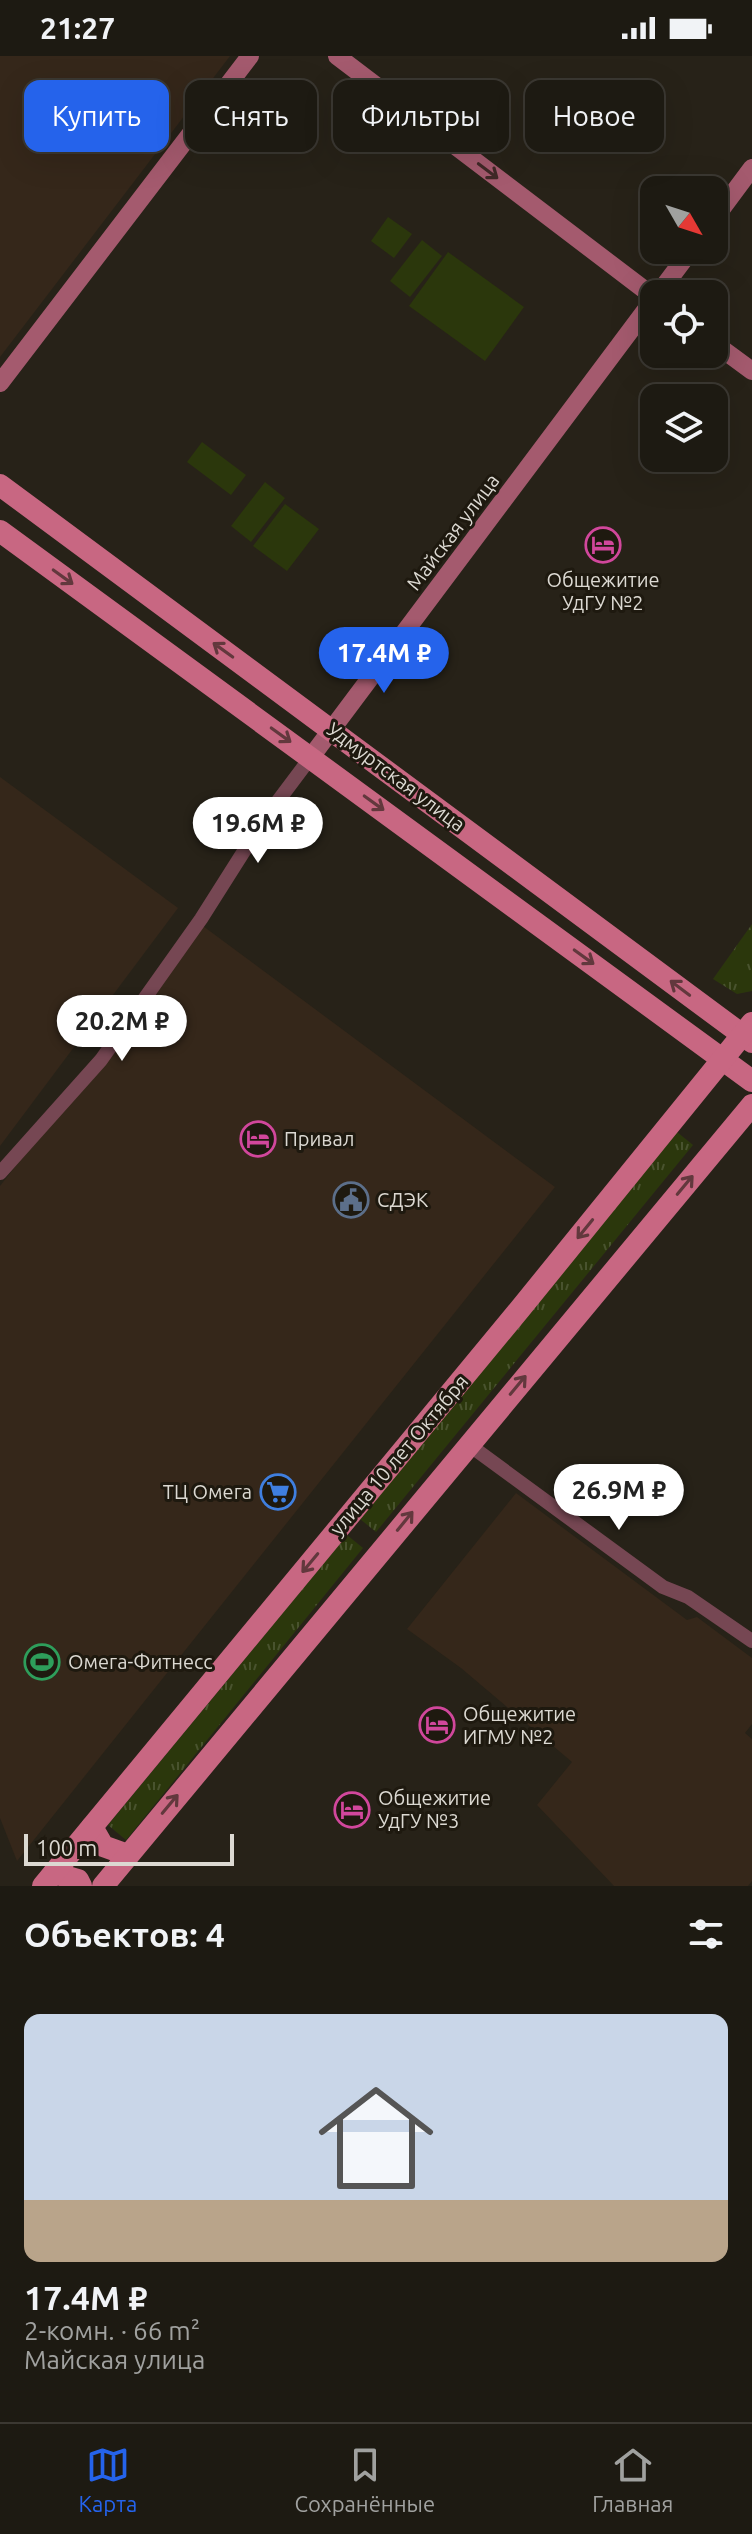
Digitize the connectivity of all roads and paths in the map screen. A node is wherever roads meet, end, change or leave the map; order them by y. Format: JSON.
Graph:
{"nodes":[{"id":1,"x":250,"y":56,"type":"edge"},
{"id":2,"x":337,"y":56,"type":"edge"},
{"id":3,"x":752,"y":168,"type":"edge"},
{"id":4,"x":728,"y":200,"type":"edge"},
{"id":5,"x":680,"y":264,"type":"edge"},
{"id":6,"x":668,"y":280,"type":"edge"},
{"id":7,"x":640,"y":286,"type":"edge"},
{"id":8,"x":640,"y":317,"type":"edge"},
{"id":9,"x":728,"y":353,"type":"edge"},
{"id":10,"x":752,"y":371,"type":"edge"},
{"id":11,"x":0,"y":383,"type":"edge"},
{"id":12,"x":0,"y":485,"type":"edge"},
{"id":13,"x":0,"y":531,"type":"edge"},
{"id":14,"x":269,"y":683,"type":"junction"},
{"id":15,"x":250,"y":712,"type":"junction"},
{"id":16,"x":331,"y":729,"type":"junction"},
{"id":17,"x":311,"y":757,"type":"junction"},
{"id":18,"x":749,"y":1033,"type":"edge"},
{"id":19,"x":723,"y":1060,"type":"junction"},
{"id":20,"x":752,"y":1081,"type":"edge"},
{"id":21,"x":752,"y":1105,"type":"edge"},
{"id":22,"x":0,"y":1173,"type":"edge"},
{"id":23,"x":468,"y":1444,"type":"junction"},
{"id":24,"x":752,"y":1641,"type":"edge"},
{"id":25,"x":92,"y":1827,"type":"junction"},
{"id":26,"x":128,"y":1855,"type":"junction"},
{"id":27,"x":49,"y":1880,"type":"edge"},
{"id":28,"x":81,"y":1886,"type":"edge"},
{"id":29,"x":103,"y":1886,"type":"edge"}],
"edges":[{"from":1,"to":11,"type":"street"},
{"from":2,"to":7,"type":"street","one_way":true},
{"from":3,"to":4,"type":"street"},
{"from":5,"to":6,"type":"street","name":"Майская улица"},
{"from":8,"to":16,"type":"street","name":"Майская улица"},
{"from":9,"to":10,"type":"street"},
{"from":14,"to":12,"type":"main road","name":"Удмуртская улица","one_way":true},
{"from":13,"to":15,"type":"main road","name":"Удмуртская улица","one_way":true},
{"from":14,"to":15,"type":"main road"},
{"from":14,"to":16,"type":"main road","name":"Удмуртская улица"},
{"from":15,"to":17,"type":"main road","name":"Удмуртская улица","one_way":true},
{"from":16,"to":17,"type":"street","name":"Майская улица"},
{"from":18,"to":16,"type":"main road","name":"Удмуртская улица","one_way":true},
{"from":17,"to":19,"type":"main road","name":"Удмуртская улица","one_way":true},
{"from":17,"to":22,"type":"street","name":"Майская улица"},
{"from":18,"to":19,"type":"main road","name":"улица 10 лет Октября"},
{"from":19,"to":20,"type":"main road","name":"Удмуртская улица"},
{"from":19,"to":25,"type":"main road","name":"улица 10 лет Октября","one_way":true},
{"from":23,"to":21,"type":"main road","one_way":true},
{"from":23,"to":24,"type":"street"},
{"from":26,"to":23,"type":"main road","one_way":true},
{"from":25,"to":26,"type":"main road"},
{"from":25,"to":27,"type":"main road","name":"улица 10 лет Октября"},
{"from":26,"to":29,"type":"main road"},
{"from":27,"to":28,"type":"main road"}]}
